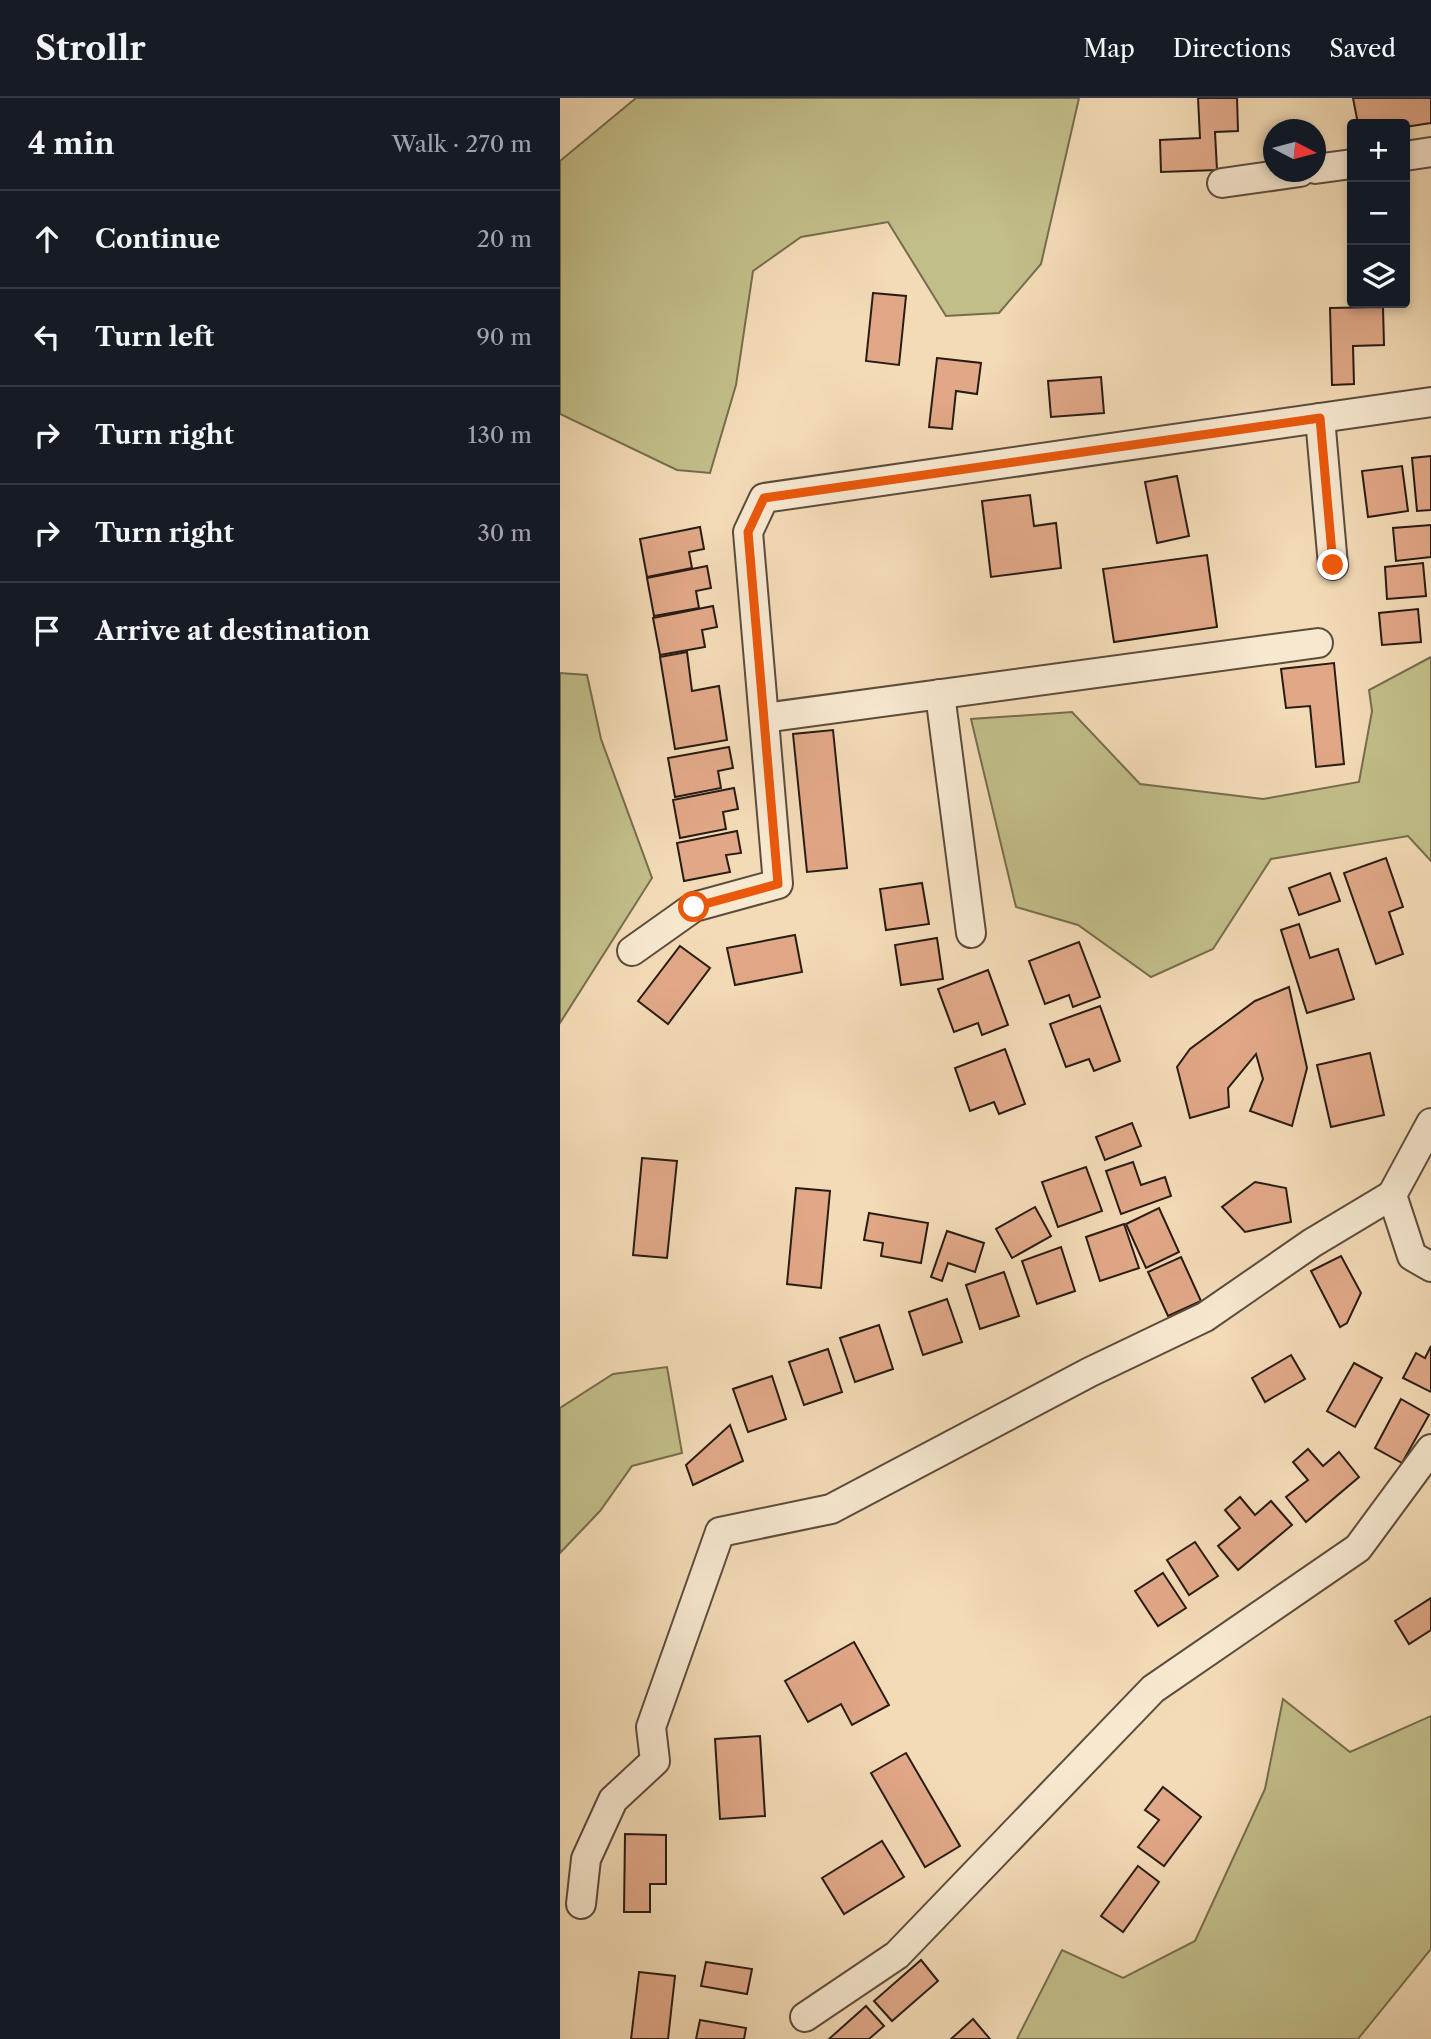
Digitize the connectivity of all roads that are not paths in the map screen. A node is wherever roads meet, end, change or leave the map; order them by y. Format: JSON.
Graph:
{"nodes":[{"id":1,"x":1431,"y":152,"type":"edge"},
{"id":2,"x":1410,"y":155,"type":"edge"},
{"id":3,"x":1347,"y":165,"type":"edge"},
{"id":4,"x":1326,"y":168,"type":"edge"},
{"id":5,"x":1263,"y":177,"type":"edge"},
{"id":6,"x":1222,"y":183,"type":"dead end"},
{"id":7,"x":1431,"y":402,"type":"edge"},
{"id":8,"x":1320,"y":418,"type":"junction"},
{"id":9,"x":1333,"y":565,"type":"dead end"},
{"id":10,"x":1318,"y":643,"type":"dead end"},
{"id":11,"x":940,"y":694,"type":"junction"},
{"id":12,"x":764,"y":718,"type":"junction"},
{"id":13,"x":971,"y":933,"type":"dead end"},
{"id":14,"x":632,"y":951,"type":"dead end"},
{"id":15,"x":1431,"y":1123,"type":"edge"},
{"id":16,"x":1392,"y":1195,"type":"junction"},
{"id":17,"x":1431,"y":1267,"type":"edge"},
{"id":18,"x":1431,"y":1449,"type":"edge"},
{"id":19,"x":581,"y":1904,"type":"dead end"},
{"id":20,"x":805,"y":2017,"type":"dead end"}],
"edges":[{"from":1,"to":2,"type":"street"},
{"from":3,"to":4,"type":"street"},
{"from":5,"to":6,"type":"street"},
{"from":7,"to":8,"type":"street"},
{"from":8,"to":9,"type":"street"},
{"from":8,"to":12,"type":"street"},
{"from":10,"to":11,"type":"street"},
{"from":11,"to":12,"type":"street"},
{"from":11,"to":13,"type":"street"},
{"from":12,"to":14,"type":"street"},
{"from":15,"to":16,"type":"street"},
{"from":16,"to":17,"type":"street"},
{"from":16,"to":19,"type":"street"},
{"from":18,"to":20,"type":"street"}]}
